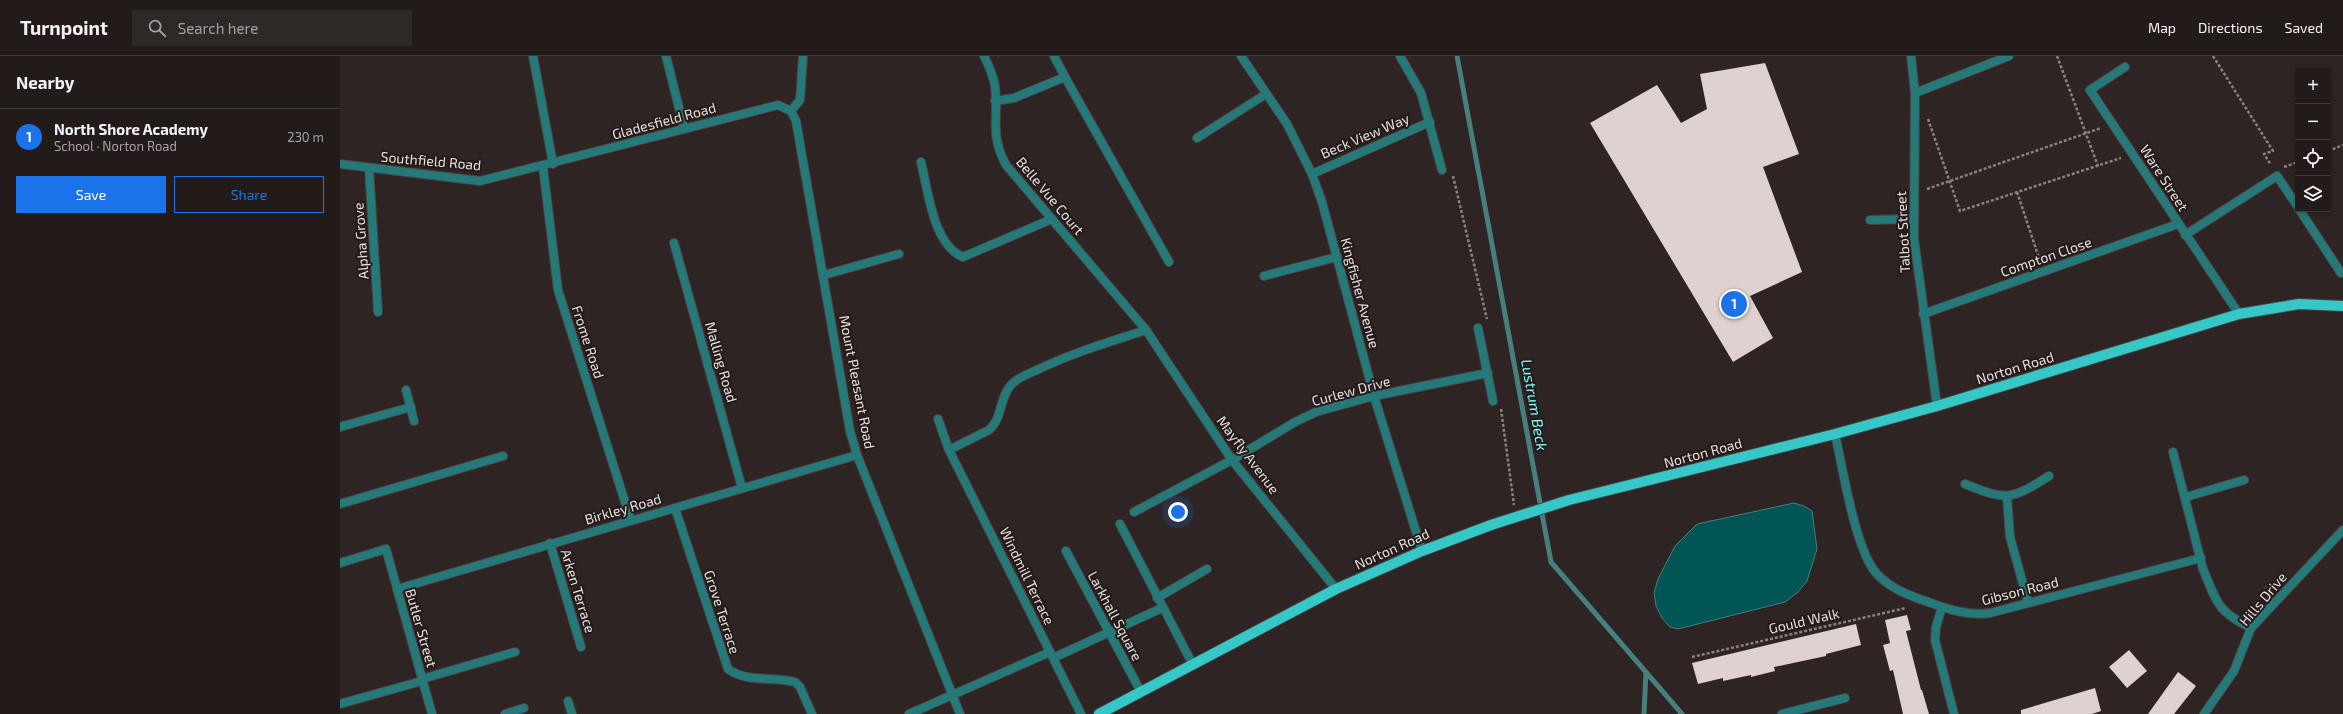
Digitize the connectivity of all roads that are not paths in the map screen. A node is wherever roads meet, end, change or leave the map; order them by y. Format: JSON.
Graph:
{"nodes":[{"id":1,"x":533,"y":56,"type":"edge"},
{"id":2,"x":666,"y":56,"type":"edge"},
{"id":3,"x":803,"y":56,"type":"edge"},
{"id":4,"x":984,"y":56,"type":"edge"},
{"id":5,"x":1054,"y":56,"type":"edge"},
{"id":6,"x":1241,"y":56,"type":"edge"},
{"id":7,"x":1400,"y":56,"type":"edge"},
{"id":8,"x":1911,"y":56,"type":"edge"},
{"id":9,"x":2008,"y":56,"type":"edge"},
{"id":10,"x":2125,"y":67,"type":"dead end"},
{"id":11,"x":1065,"y":77,"type":"junction"},
{"id":12,"x":1915,"y":93,"type":"junction"},
{"id":13,"x":1266,"y":94,"type":"junction"},
{"id":14,"x":995,"y":101,"type":"junction"},
{"id":15,"x":791,"y":111,"type":"junction"},
{"id":16,"x":1430,"y":122,"type":"junction"},
{"id":17,"x":684,"y":128,"type":"junction"},
{"id":18,"x":1197,"y":138,"type":"dead end"},
{"id":19,"x":921,"y":162,"type":"dead end"},
{"id":20,"x":340,"y":164,"type":"edge"},
{"id":21,"x":553,"y":164,"type":"junction"},
{"id":22,"x":543,"y":167,"type":"junction"},
{"id":23,"x":370,"y":168,"type":"junction"},
{"id":24,"x":1442,"y":170,"type":"dead end"},
{"id":25,"x":1312,"y":174,"type":"junction"},
{"id":26,"x":2295,"y":203,"type":"edge"},
{"id":27,"x":2301,"y":212,"type":"edge"},
{"id":28,"x":1052,"y":219,"type":"junction"},
{"id":29,"x":1914,"y":219,"type":"junction"},
{"id":30,"x":1870,"y":220,"type":"dead end"},
{"id":31,"x":2178,"y":224,"type":"junction"},
{"id":32,"x":2185,"y":235,"type":"junction"},
{"id":33,"x":674,"y":243,"type":"dead end"},
{"id":34,"x":899,"y":254,"type":"dead end"},
{"id":35,"x":1337,"y":257,"type":"junction"},
{"id":36,"x":1169,"y":262,"type":"dead end"},
{"id":37,"x":2341,"y":272,"type":"dead end"},
{"id":38,"x":824,"y":275,"type":"junction"},
{"id":39,"x":1264,"y":276,"type":"dead end"},
{"id":40,"x":2343,"y":306,"type":"edge"},
{"id":41,"x":378,"y":312,"type":"dead end"},
{"id":42,"x":1922,"y":314,"type":"junction"},
{"id":43,"x":2239,"y":314,"type":"junction"},
{"id":44,"x":1478,"y":328,"type":"dead end"},
{"id":45,"x":1146,"y":330,"type":"junction"},
{"id":46,"x":1488,"y":373,"type":"junction"},
{"id":47,"x":406,"y":390,"type":"dead end"},
{"id":48,"x":1374,"y":396,"type":"junction"},
{"id":49,"x":1493,"y":401,"type":"dead end"},
{"id":50,"x":1937,"y":406,"type":"junction"},
{"id":51,"x":410,"y":407,"type":"junction"},
{"id":52,"x":938,"y":419,"type":"dead end"},
{"id":53,"x":414,"y":421,"type":"dead end"},
{"id":54,"x":340,"y":427,"type":"edge"},
{"id":55,"x":1835,"y":434,"type":"junction"},
{"id":56,"x":950,"y":450,"type":"junction"},
{"id":57,"x":2173,"y":452,"type":"dead end"},
{"id":58,"x":857,"y":455,"type":"junction"},
{"id":59,"x":503,"y":456,"type":"dead end"},
{"id":60,"x":1232,"y":460,"type":"junction"},
{"id":61,"x":2049,"y":476,"type":"dead end"},
{"id":62,"x":2244,"y":480,"type":"dead end"},
{"id":63,"x":1965,"y":484,"type":"dead end"},
{"id":64,"x":742,"y":488,"type":"junction"},
{"id":65,"x":2007,"y":497,"type":"junction"},
{"id":66,"x":2186,"y":497,"type":"junction"},
{"id":67,"x":340,"y":504,"type":"edge"},
{"id":68,"x":675,"y":508,"type":"junction"},
{"id":69,"x":1134,"y":512,"type":"dead end"},
{"id":70,"x":631,"y":521,"type":"junction"},
{"id":71,"x":1120,"y":524,"type":"dead end"},
{"id":72,"x":2343,"y":530,"type":"edge"},
{"id":73,"x":550,"y":543,"type":"junction"},
{"id":74,"x":1066,"y":551,"type":"dead end"},
{"id":75,"x":1422,"y":551,"type":"junction"},
{"id":76,"x":2200,"y":558,"type":"junction"},
{"id":77,"x":340,"y":563,"type":"edge"},
{"id":78,"x":1207,"y":569,"type":"dead end"},
{"id":79,"x":397,"y":589,"type":"junction"},
{"id":80,"x":1336,"y":589,"type":"junction"},
{"id":81,"x":1157,"y":598,"type":"junction"},
{"id":82,"x":2028,"y":602,"type":"junction"},
{"id":83,"x":1942,"y":607,"type":"junction"},
{"id":84,"x":1162,"y":608,"type":"junction"},
{"id":85,"x":2251,"y":628,"type":"junction"},
{"id":86,"x":1109,"y":631,"type":"junction"},
{"id":87,"x":581,"y":647,"type":"dead end"},
{"id":88,"x":515,"y":652,"type":"dead end"},
{"id":89,"x":1051,"y":655,"type":"junction"},
{"id":90,"x":1193,"y":665,"type":"junction"},
{"id":91,"x":422,"y":680,"type":"junction"},
{"id":92,"x":1141,"y":692,"type":"junction"},
{"id":93,"x":952,"y":695,"type":"junction"},
{"id":94,"x":1845,"y":698,"type":"dead end"},
{"id":95,"x":568,"y":701,"type":"dead end"},
{"id":96,"x":340,"y":704,"type":"edge"},
{"id":97,"x":1811,"y":710,"type":"edge"},
{"id":98,"x":524,"y":711,"type":"edge"},
{"id":99,"x":432,"y":714,"type":"edge"},
{"id":100,"x":505,"y":714,"type":"edge"},
{"id":101,"x":572,"y":714,"type":"edge"},
{"id":102,"x":812,"y":714,"type":"edge"},
{"id":103,"x":909,"y":714,"type":"edge"},
{"id":104,"x":960,"y":714,"type":"edge"},
{"id":105,"x":1081,"y":714,"type":"edge"},
{"id":106,"x":1099,"y":714,"type":"edge"},
{"id":107,"x":1782,"y":714,"type":"edge"},
{"id":108,"x":1954,"y":714,"type":"edge"},
{"id":109,"x":2204,"y":714,"type":"edge"}],
"edges":[{"from":1,"to":21,"type":"street"},
{"from":2,"to":17,"type":"street"},
{"from":3,"to":15,"type":"street"},
{"from":4,"to":14,"type":"street","name":"Belle Vue Court"},
{"from":5,"to":11,"type":"street"},
{"from":6,"to":13,"type":"street","name":"Kingfisher Avenue"},
{"from":7,"to":16,"type":"street","name":"Beck View Way"},
{"from":8,"to":12,"type":"street","name":"Talbot Street"},
{"from":9,"to":12,"type":"street"},
{"from":10,"to":31,"type":"street","name":"Ware Street"},
{"from":11,"to":14,"type":"street"},
{"from":11,"to":36,"type":"street"},
{"from":12,"to":29,"type":"street","name":"Talbot Street"},
{"from":13,"to":18,"type":"street"},
{"from":13,"to":25,"type":"street","name":"Kingfisher Avenue"},
{"from":14,"to":28,"type":"street","name":"Belle Vue Court"},
{"from":15,"to":17,"type":"street","name":"Gladesfield Road"},
{"from":15,"to":38,"type":"street","name":"Mount Pleasant Road"},
{"from":16,"to":24,"type":"street","name":"Beck View Way"},
{"from":16,"to":25,"type":"street","name":"Beck View Way"},
{"from":17,"to":21,"type":"street","name":"Gladesfield Road"},
{"from":19,"to":28,"type":"street"},
{"from":20,"to":23,"type":"street","name":"Southfield Road"},
{"from":21,"to":22,"type":"street","name":"Gladesfield Road"},
{"from":22,"to":23,"type":"street","name":"Southfield Road"},
{"from":22,"to":70,"type":"street","name":"Frome Road"},
{"from":23,"to":41,"type":"street","name":"Alpha Grove"},
{"from":25,"to":35,"type":"street","name":"Kingfisher Avenue"},
{"from":26,"to":32,"type":"street"},
{"from":27,"to":37,"type":"street"},
{"from":28,"to":45,"type":"street","name":"Belle Vue Court"},
{"from":29,"to":30,"type":"street"},
{"from":29,"to":42,"type":"street","name":"Talbot Street"},
{"from":31,"to":32,"type":"street","name":"Ware Street"},
{"from":31,"to":42,"type":"street","name":"Compton Close"},
{"from":32,"to":43,"type":"street","name":"Ware Street"},
{"from":33,"to":64,"type":"street","name":"Malling Road"},
{"from":34,"to":38,"type":"street"},
{"from":35,"to":39,"type":"street"},
{"from":35,"to":48,"type":"street","name":"Kingfisher Avenue"},
{"from":38,"to":58,"type":"street","name":"Mount Pleasant Road"},
{"from":40,"to":43,"type":"main road","name":"Norton Road"},
{"from":42,"to":50,"type":"street","name":"Talbot Street"},
{"from":43,"to":50,"type":"main road","name":"Norton Road"},
{"from":44,"to":46,"type":"street"},
{"from":45,"to":56,"type":"street"},
{"from":45,"to":60,"type":"street","name":"Mayfly Avenue"},
{"from":46,"to":48,"type":"street","name":"Curlew Drive"},
{"from":46,"to":49,"type":"street"},
{"from":47,"to":51,"type":"street"},
{"from":48,"to":60,"type":"street","name":"Curlew Drive"},
{"from":48,"to":75,"type":"street","name":"Kingfisher Avenue"},
{"from":50,"to":55,"type":"main road","name":"Norton Road"},
{"from":51,"to":53,"type":"street"},
{"from":51,"to":54,"type":"street"},
{"from":52,"to":56,"type":"street","name":"Windmill Terrace"},
{"from":55,"to":75,"type":"main road","name":"Norton Road"},
{"from":55,"to":83,"type":"street","name":"Gibson Road"},
{"from":56,"to":89,"type":"street","name":"Windmill Terrace"},
{"from":57,"to":66,"type":"street"},
{"from":58,"to":64,"type":"street","name":"Birkley Road"},
{"from":58,"to":93,"type":"street","name":"Mount Pleasant Road"},
{"from":59,"to":67,"type":"street"},
{"from":60,"to":69,"type":"street","name":"Curlew Drive"},
{"from":60,"to":80,"type":"street","name":"Mayfly Avenue"},
{"from":61,"to":65,"type":"street"},
{"from":62,"to":66,"type":"street"},
{"from":63,"to":65,"type":"street"},
{"from":64,"to":68,"type":"street","name":"Birkley Road"},
{"from":65,"to":82,"type":"street"},
{"from":66,"to":76,"type":"street"},
{"from":68,"to":70,"type":"street","name":"Birkley Road"},
{"from":68,"to":102,"type":"street","name":"Grove Terrace"},
{"from":70,"to":73,"type":"street","name":"Birkley Road"},
{"from":71,"to":81,"type":"street"},
{"from":72,"to":85,"type":"street","name":"Hills Drive"},
{"from":73,"to":79,"type":"street","name":"Birkley Road"},
{"from":73,"to":87,"type":"street","name":"Arken Terrace"},
{"from":74,"to":86,"type":"street","name":"Larkhall Square"},
{"from":75,"to":80,"type":"main road","name":"Norton Road"},
{"from":76,"to":82,"type":"street","name":"Gibson Road"},
{"from":76,"to":85,"type":"street"},
{"from":77,"to":79,"type":"street","name":"Butler Street"},
{"from":78,"to":81,"type":"street"},
{"from":79,"to":91,"type":"street","name":"Butler Street"},
{"from":80,"to":90,"type":"main road","name":"Norton Road"},
{"from":81,"to":84,"type":"street"},
{"from":82,"to":83,"type":"street","name":"Gibson Road"},
{"from":83,"to":108,"type":"street"},
{"from":84,"to":86,"type":"street"},
{"from":84,"to":90,"type":"street"},
{"from":85,"to":109,"type":"street","name":"Hills Drive"},
{"from":86,"to":89,"type":"street"},
{"from":86,"to":92,"type":"street","name":"Larkhall Square"},
{"from":88,"to":91,"type":"street"},
{"from":89,"to":93,"type":"street"},
{"from":89,"to":105,"type":"street","name":"Windmill Terrace"},
{"from":90,"to":92,"type":"main road","name":"Norton Road"},
{"from":91,"to":96,"type":"street"},
{"from":91,"to":99,"type":"street","name":"Butler Street"},
{"from":92,"to":106,"type":"main road","name":"Norton Road"},
{"from":93,"to":103,"type":"street"},
{"from":93,"to":104,"type":"street","name":"Mount Pleasant Road"},
{"from":94,"to":97,"type":"street"},
{"from":95,"to":101,"type":"street"},
{"from":97,"to":107,"type":"street"},
{"from":98,"to":100,"type":"street"}]}
